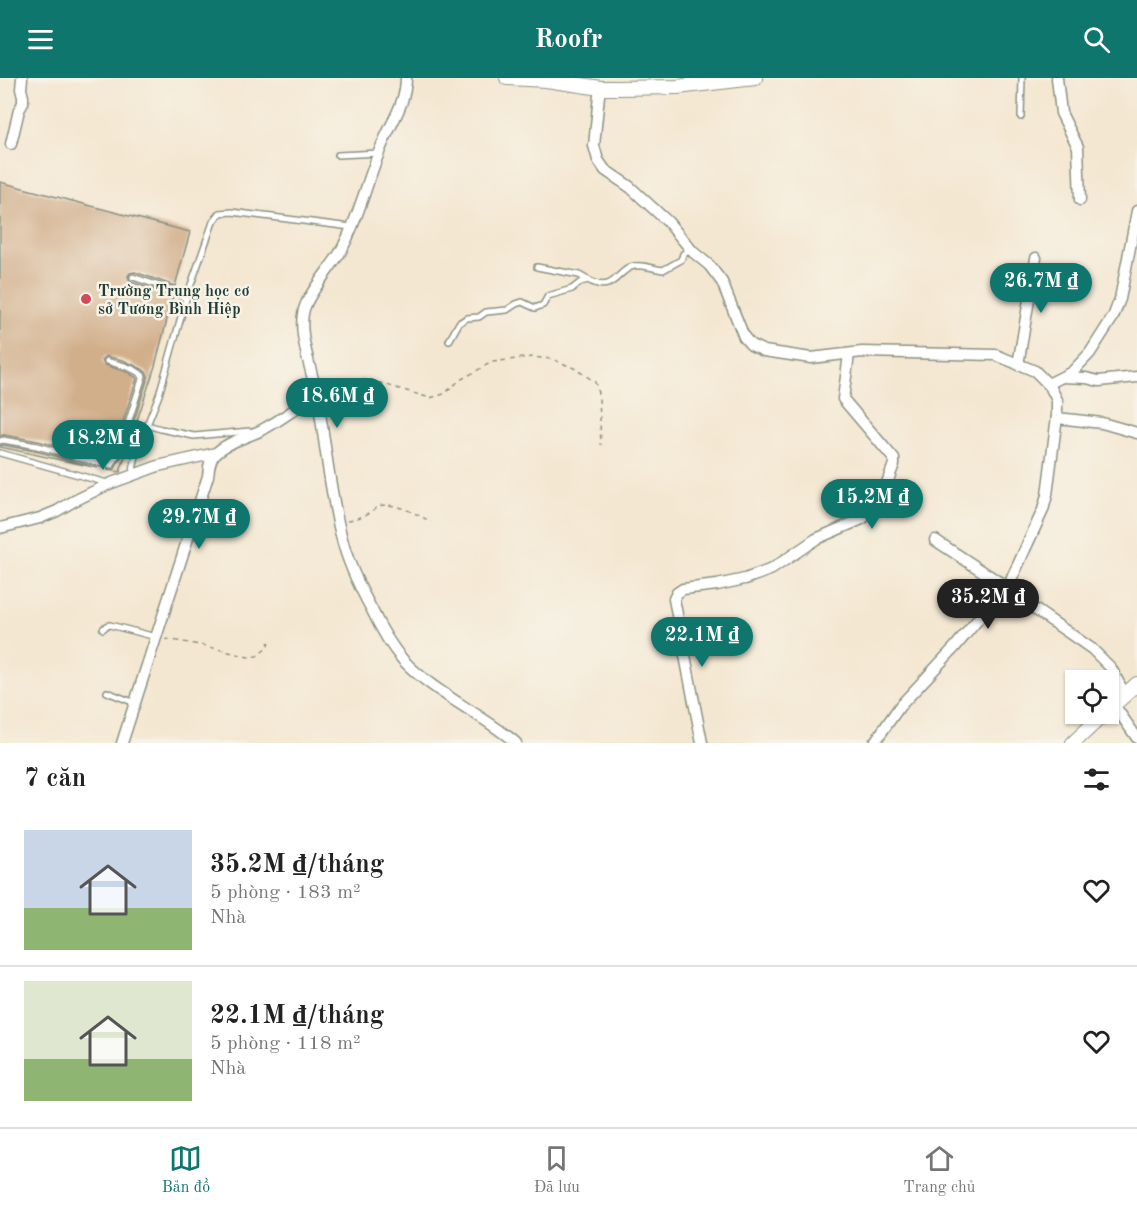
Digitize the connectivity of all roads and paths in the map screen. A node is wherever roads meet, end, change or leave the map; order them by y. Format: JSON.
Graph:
{"nodes":[{"id":1,"x":22,"y":78,"type":"edge"},
{"id":2,"x":406,"y":78,"type":"edge"},
{"id":3,"x":507,"y":78,"type":"edge"},
{"id":4,"x":754,"y":78,"type":"edge"},
{"id":5,"x":1022,"y":78,"type":"edge"},
{"id":6,"x":1057,"y":78,"type":"edge"},
{"id":7,"x":644,"y":83,"type":"edge"},
{"id":8,"x":601,"y":88,"type":"junction"},
{"id":9,"x":1021,"y":117,"type":"dead end"},
{"id":10,"x":10,"y":144,"type":"dead end"},
{"id":11,"x":379,"y":153,"type":"junction"},
{"id":12,"x":338,"y":155,"type":"dead end"},
{"id":13,"x":1080,"y":200,"type":"dead end"},
{"id":14,"x":1137,"y":211,"type":"edge"},
{"id":15,"x":351,"y":227,"type":"junction"},
{"id":16,"x":691,"y":248,"type":"junction"},
{"id":17,"x":1036,"y":258,"type":"dead end"},
{"id":18,"x":537,"y":267,"type":"dead end"},
{"id":19,"x":133,"y":277,"type":"dead end"},
{"id":20,"x":588,"y":280,"type":"junction"},
{"id":21,"x":186,"y":299,"type":"junction"},
{"id":22,"x":449,"y":341,"type":"dead end"},
{"id":23,"x":849,"y":354,"type":"junction"},
{"id":24,"x":107,"y":361,"type":"dead end"},
{"id":25,"x":1018,"y":365,"type":"junction"},
{"id":26,"x":1062,"y":377,"type":"junction"},
{"id":27,"x":1137,"y":378,"type":"edge"},
{"id":28,"x":1048,"y":384,"type":"junction"},
{"id":29,"x":317,"y":392,"type":"junction"},
{"id":30,"x":338,"y":394,"type":"junction"},
{"id":31,"x":376,"y":408,"type":"dead end"},
{"id":32,"x":1057,"y":418,"type":"junction"},
{"id":33,"x":147,"y":424,"type":"junction"},
{"id":34,"x":261,"y":430,"type":"junction"},
{"id":35,"x":1137,"y":433,"type":"edge"},
{"id":36,"x":0,"y":441,"type":"edge"},
{"id":37,"x":601,"y":445,"type":"dead end"},
{"id":38,"x":0,"y":453,"type":"edge"},
{"id":39,"x":216,"y":453,"type":"junction"},
{"id":40,"x":132,"y":475,"type":"junction"},
{"id":41,"x":109,"y":483,"type":"junction"},
{"id":42,"x":338,"y":521,"type":"junction"},
{"id":43,"x":431,"y":522,"type":"dead end"},
{"id":44,"x":0,"y":528,"type":"edge"},
{"id":45,"x":935,"y":540,"type":"dead end"},
{"id":46,"x":1011,"y":591,"type":"junction"},
{"id":47,"x":104,"y":629,"type":"dead end"},
{"id":48,"x":156,"y":637,"type":"junction"},
{"id":49,"x":269,"y":639,"type":"dead end"},
{"id":50,"x":1137,"y":684,"type":"edge"},
{"id":51,"x":107,"y":692,"type":"dead end"},
{"id":52,"x":1125,"y":695,"type":"junction"},
{"id":53,"x":1119,"y":701,"type":"edge"},
{"id":54,"x":135,"y":703,"type":"junction"},
{"id":55,"x":1119,"y":720,"type":"edge"},
{"id":56,"x":1094,"y":724,"type":"edge"},
{"id":57,"x":1137,"y":738,"type":"edge"},
{"id":58,"x":122,"y":743,"type":"edge"},
{"id":59,"x":516,"y":743,"type":"edge"},
{"id":60,"x":702,"y":743,"type":"edge"},
{"id":61,"x":874,"y":743,"type":"edge"},
{"id":62,"x":1073,"y":743,"type":"edge"}],
"edges":[{"from":1,"to":10,"type":"street"},
{"from":2,"to":11,"type":"street"},
{"from":3,"to":8,"type":"street"},
{"from":4,"to":7,"type":"street"},
{"from":5,"to":9,"type":"lane"},
{"from":6,"to":13,"type":"street"},
{"from":7,"to":8,"type":"street"},
{"from":8,"to":16,"type":"street"},
{"from":11,"to":12,"type":"lane"},
{"from":11,"to":15,"type":"street"},
{"from":14,"to":26,"type":"street"},
{"from":15,"to":21,"type":"lane"},
{"from":15,"to":29,"type":"street"},
{"from":16,"to":20,"type":"lane"},
{"from":16,"to":23,"type":"street"},
{"from":17,"to":25,"type":"street"},
{"from":18,"to":20,"type":"lane"},
{"from":19,"to":21,"type":"lane"},
{"from":20,"to":22,"type":"lane"},
{"from":21,"to":33,"type":"lane"},
{"from":23,"to":25,"type":"street"},
{"from":23,"to":60,"type":"street"},
{"from":24,"to":36,"type":"lane"},
{"from":25,"to":28,"type":"street"},
{"from":26,"to":27,"type":"street"},
{"from":26,"to":28,"type":"street"},
{"from":28,"to":32,"type":"street"},
{"from":29,"to":30,"type":"lane"},
{"from":29,"to":34,"type":"street"},
{"from":29,"to":42,"type":"street"},
{"from":30,"to":31,"type":"lane"},
{"from":30,"to":37,"type":"path"},
{"from":32,"to":35,"type":"street"},
{"from":32,"to":46,"type":"street"},
{"from":33,"to":34,"type":"lane"},
{"from":33,"to":40,"type":"lane"},
{"from":34,"to":39,"type":"street"},
{"from":38,"to":41,"type":"lane"},
{"from":39,"to":40,"type":"street"},
{"from":39,"to":48,"type":"street"},
{"from":40,"to":41,"type":"street"},
{"from":41,"to":44,"type":"street"},
{"from":42,"to":43,"type":"path"},
{"from":42,"to":59,"type":"street"},
{"from":45,"to":46,"type":"street"},
{"from":46,"to":52,"type":"street"},
{"from":46,"to":61,"type":"street"},
{"from":47,"to":48,"type":"lane"},
{"from":48,"to":49,"type":"path"},
{"from":48,"to":54,"type":"street"},
{"from":50,"to":52,"type":"street"},
{"from":51,"to":54,"type":"lane"},
{"from":52,"to":53,"type":"street"},
{"from":54,"to":58,"type":"street"},
{"from":55,"to":57,"type":"street"},
{"from":56,"to":62,"type":"street"}]}
